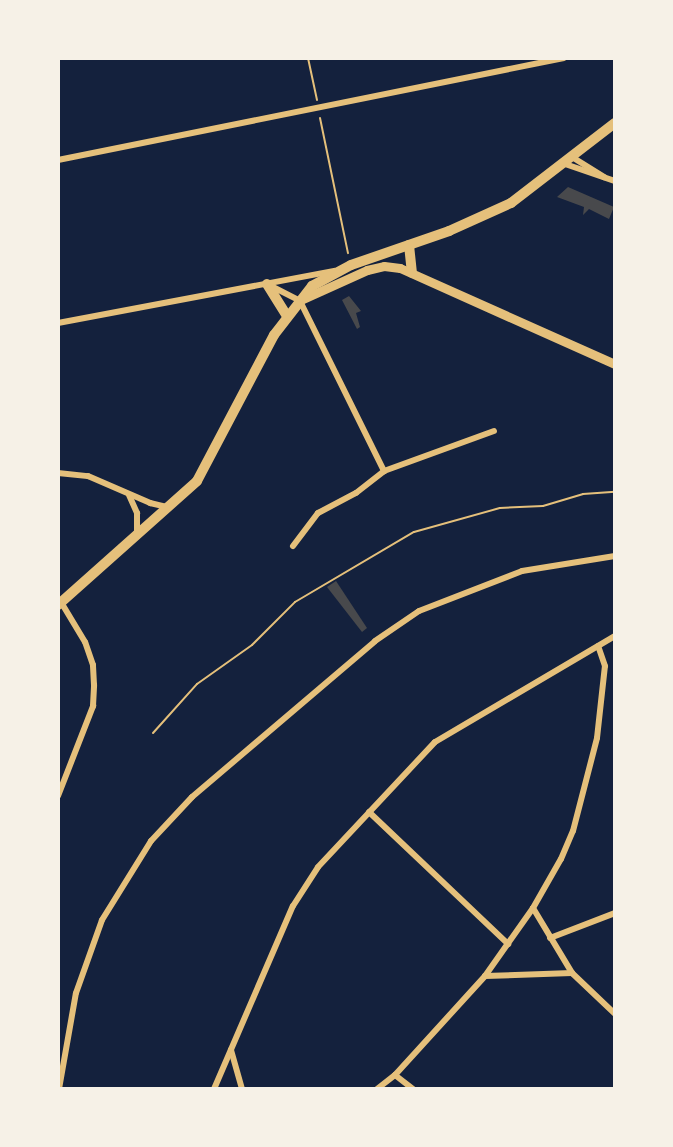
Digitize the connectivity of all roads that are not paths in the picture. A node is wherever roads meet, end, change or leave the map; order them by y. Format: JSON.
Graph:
{"nodes":[{"id":1,"x":564,"y":58,"type":"edge"},
{"id":2,"x":615,"y":123,"type":"edge"},
{"id":3,"x":58,"y":160,"type":"edge"},
{"id":4,"x":568,"y":160,"type":"junction"},
{"id":5,"x":615,"y":181,"type":"edge"},
{"id":6,"x":409,"y":245,"type":"junction"},
{"id":7,"x":346,"y":267,"type":"junction"},
{"id":8,"x":412,"y":273,"type":"junction"},
{"id":9,"x":267,"y":284,"type":"junction"},
{"id":10,"x":300,"y":301,"type":"junction"},
{"id":11,"x":287,"y":316,"type":"junction"},
{"id":12,"x":58,"y":323,"type":"edge"},
{"id":13,"x":615,"y":364,"type":"edge"},
{"id":14,"x":494,"y":431,"type":"dead end"},
{"id":15,"x":384,"y":471,"type":"junction"},
{"id":16,"x":58,"y":473,"type":"edge"},
{"id":17,"x":129,"y":495,"type":"junction"},
{"id":18,"x":171,"y":507,"type":"junction"},
{"id":19,"x":137,"y":532,"type":"junction"},
{"id":20,"x":293,"y":546,"type":"dead end"},
{"id":21,"x":615,"y":556,"type":"edge"},
{"id":22,"x":60,"y":604,"type":"edge"},
{"id":23,"x":615,"y":636,"type":"edge"},
{"id":24,"x":598,"y":646,"type":"junction"},
{"id":25,"x":58,"y":796,"type":"edge"},
{"id":26,"x":369,"y":812,"type":"junction"},
{"id":27,"x":533,"y":908,"type":"junction"},
{"id":28,"x":615,"y":913,"type":"edge"},
{"id":29,"x":550,"y":938,"type":"junction"},
{"id":30,"x":508,"y":944,"type":"junction"},
{"id":31,"x":572,"y":973,"type":"junction"},
{"id":32,"x":485,"y":976,"type":"junction"},
{"id":33,"x":615,"y":1014,"type":"edge"},
{"id":34,"x":231,"y":1048,"type":"junction"},
{"id":35,"x":61,"y":1050,"type":"edge"},
{"id":36,"x":395,"y":1075,"type":"junction"},
{"id":37,"x":59,"y":1089,"type":"edge"},
{"id":38,"x":214,"y":1089,"type":"edge"},
{"id":39,"x":242,"y":1089,"type":"edge"},
{"id":40,"x":377,"y":1089,"type":"edge"},
{"id":41,"x":413,"y":1089,"type":"edge"}],
"edges":[{"from":1,"to":3,"type":"street"},
{"from":2,"to":4,"type":"main road"},
{"from":4,"to":5,"type":"street"},
{"from":4,"to":6,"type":"main road"},
{"from":6,"to":7,"type":"main road"},
{"from":6,"to":8,"type":"main road"},
{"from":7,"to":9,"type":"street"},
{"from":7,"to":10,"type":"main road"},
{"from":8,"to":10,"type":"main road"},
{"from":8,"to":13,"type":"main road"},
{"from":9,"to":10,"type":"street"},
{"from":9,"to":11,"type":"main road"},
{"from":9,"to":12,"type":"street"},
{"from":10,"to":11,"type":"main road"},
{"from":10,"to":15,"type":"street"},
{"from":11,"to":18,"type":"main road"},
{"from":14,"to":15,"type":"street"},
{"from":15,"to":20,"type":"street"},
{"from":16,"to":17,"type":"street"},
{"from":17,"to":18,"type":"street"},
{"from":17,"to":19,"type":"street"},
{"from":18,"to":19,"type":"main road"},
{"from":19,"to":22,"type":"main road"},
{"from":21,"to":35,"type":"street"},
{"from":22,"to":25,"type":"street"},
{"from":23,"to":24,"type":"street"},
{"from":24,"to":26,"type":"street"},
{"from":24,"to":27,"type":"street"},
{"from":26,"to":30,"type":"street"},
{"from":26,"to":34,"type":"street"},
{"from":27,"to":29,"type":"street"},
{"from":27,"to":30,"type":"street"},
{"from":28,"to":29,"type":"street"},
{"from":29,"to":31,"type":"street"},
{"from":30,"to":32,"type":"street"},
{"from":31,"to":32,"type":"street"},
{"from":31,"to":33,"type":"street"},
{"from":32,"to":36,"type":"street"},
{"from":34,"to":38,"type":"street"},
{"from":34,"to":39,"type":"street"},
{"from":35,"to":37,"type":"street"},
{"from":36,"to":40,"type":"street"},
{"from":36,"to":41,"type":"street"}]}
